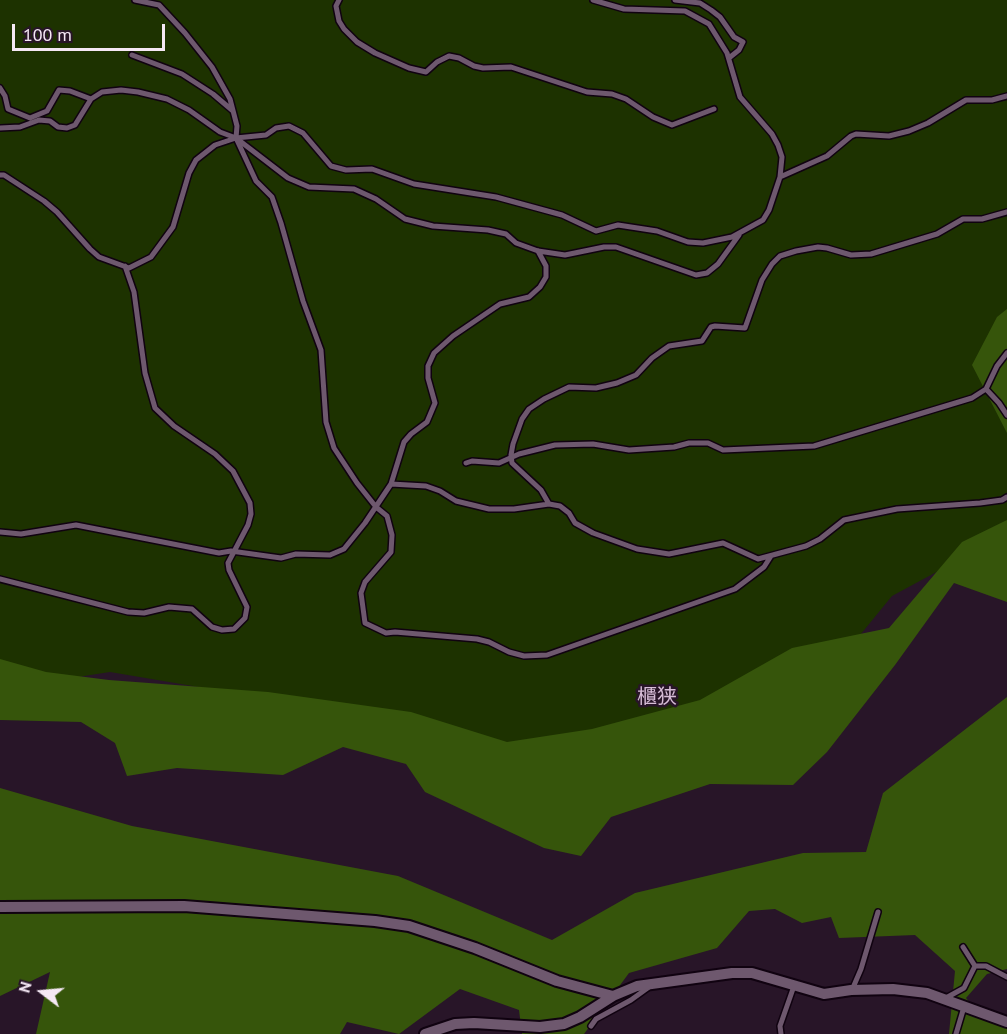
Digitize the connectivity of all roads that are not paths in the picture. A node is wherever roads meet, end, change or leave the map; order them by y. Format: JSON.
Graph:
{"nodes":[{"id":1,"x":135,"y":0,"type":"edge"},
{"id":2,"x":339,"y":0,"type":"edge"},
{"id":3,"x":593,"y":0,"type":"edge"},
{"id":4,"x":675,"y":0,"type":"edge"},
{"id":5,"x":132,"y":55,"type":"dead end"},
{"id":6,"x":729,"y":58,"type":"junction"},
{"id":7,"x":0,"y":88,"type":"edge"},
{"id":8,"x":1007,"y":96,"type":"edge"},
{"id":9,"x":91,"y":99,"type":"junction"},
{"id":10,"x":714,"y":109,"type":"dead end"},
{"id":11,"x":234,"y":112,"type":"junction"},
{"id":12,"x":0,"y":128,"type":"edge"},
{"id":13,"x":236,"y":138,"type":"junction"},
{"id":14,"x":1,"y":173,"type":"edge"},
{"id":15,"x":780,"y":177,"type":"junction"},
{"id":16,"x":1007,"y":212,"type":"edge"},
{"id":17,"x":741,"y":232,"type":"junction"},
{"id":18,"x":538,"y":251,"type":"junction"},
{"id":19,"x":124,"y":267,"type":"junction"},
{"id":20,"x":1007,"y":352,"type":"edge"},
{"id":21,"x":986,"y":389,"type":"junction"},
{"id":22,"x":1007,"y":416,"type":"edge"},
{"id":23,"x":511,"y":459,"type":"junction"},
{"id":24,"x":466,"y":463,"type":"dead end"},
{"id":25,"x":391,"y":484,"type":"junction"},
{"id":26,"x":1007,"y":497,"type":"edge"},
{"id":27,"x":549,"y":504,"type":"junction"},
{"id":28,"x":376,"y":507,"type":"junction"},
{"id":29,"x":0,"y":532,"type":"edge"},
{"id":30,"x":233,"y":552,"type":"junction"},
{"id":31,"x":771,"y":556,"type":"junction"},
{"id":32,"x":0,"y":579,"type":"edge"},
{"id":33,"x":0,"y":907,"type":"edge"},
{"id":34,"x":878,"y":912,"type":"dead end"},
{"id":35,"x":963,"y":947,"type":"dead end"},
{"id":36,"x":975,"y":966,"type":"junction"},
{"id":37,"x":1007,"y":977,"type":"edge"},
{"id":38,"x":652,"y":984,"type":"junction"},
{"id":39,"x":794,"y":986,"type":"junction"},
{"id":40,"x":851,"y":990,"type":"junction"},
{"id":41,"x":613,"y":996,"type":"junction"},
{"id":42,"x":943,"y":999,"type":"junction"},
{"id":43,"x":964,"y":1007,"type":"junction"},
{"id":44,"x":1007,"y":1022,"type":"edge"},
{"id":45,"x":591,"y":1026,"type":"dead end"},
{"id":46,"x":425,"y":1034,"type":"edge"},
{"id":47,"x":781,"y":1034,"type":"edge"},
{"id":48,"x":956,"y":1034,"type":"edge"}],
"edges":[{"from":1,"to":11,"type":"lane"},
{"from":2,"to":10,"type":"lane"},
{"from":3,"to":6,"type":"lane"},
{"from":4,"to":6,"type":"lane"},
{"from":5,"to":11,"type":"lane"},
{"from":6,"to":15,"type":"lane"},
{"from":7,"to":9,"type":"lane"},
{"from":8,"to":15,"type":"lane"},
{"from":9,"to":12,"type":"lane"},
{"from":9,"to":13,"type":"lane"},
{"from":11,"to":13,"type":"lane"},
{"from":13,"to":17,"type":"lane"},
{"from":13,"to":18,"type":"lane"},
{"from":13,"to":19,"type":"lane"},
{"from":13,"to":28,"type":"lane"},
{"from":14,"to":19,"type":"lane"},
{"from":15,"to":17,"type":"lane"},
{"from":16,"to":23,"type":"lane"},
{"from":17,"to":18,"type":"lane"},
{"from":18,"to":25,"type":"lane"},
{"from":19,"to":30,"type":"lane"},
{"from":20,"to":21,"type":"lane"},
{"from":21,"to":22,"type":"lane"},
{"from":21,"to":23,"type":"lane"},
{"from":23,"to":24,"type":"lane"},
{"from":23,"to":27,"type":"lane"},
{"from":25,"to":27,"type":"lane"},
{"from":25,"to":28,"type":"lane"},
{"from":26,"to":31,"type":"lane"},
{"from":27,"to":31,"type":"lane"},
{"from":28,"to":30,"type":"lane"},
{"from":28,"to":31,"type":"lane"},
{"from":29,"to":30,"type":"lane"},
{"from":30,"to":32,"type":"lane"},
{"from":33,"to":41,"type":"street"},
{"from":34,"to":40,"type":"lane"},
{"from":35,"to":36,"type":"lane"},
{"from":36,"to":37,"type":"lane"},
{"from":36,"to":42,"type":"lane"},
{"from":38,"to":39,"type":"street"},
{"from":38,"to":41,"type":"street"},
{"from":38,"to":45,"type":"lane"},
{"from":39,"to":40,"type":"street"},
{"from":39,"to":47,"type":"lane"},
{"from":40,"to":42,"type":"street"},
{"from":41,"to":46,"type":"street"},
{"from":42,"to":43,"type":"street"},
{"from":43,"to":44,"type":"street"},
{"from":43,"to":48,"type":"lane"}]}
